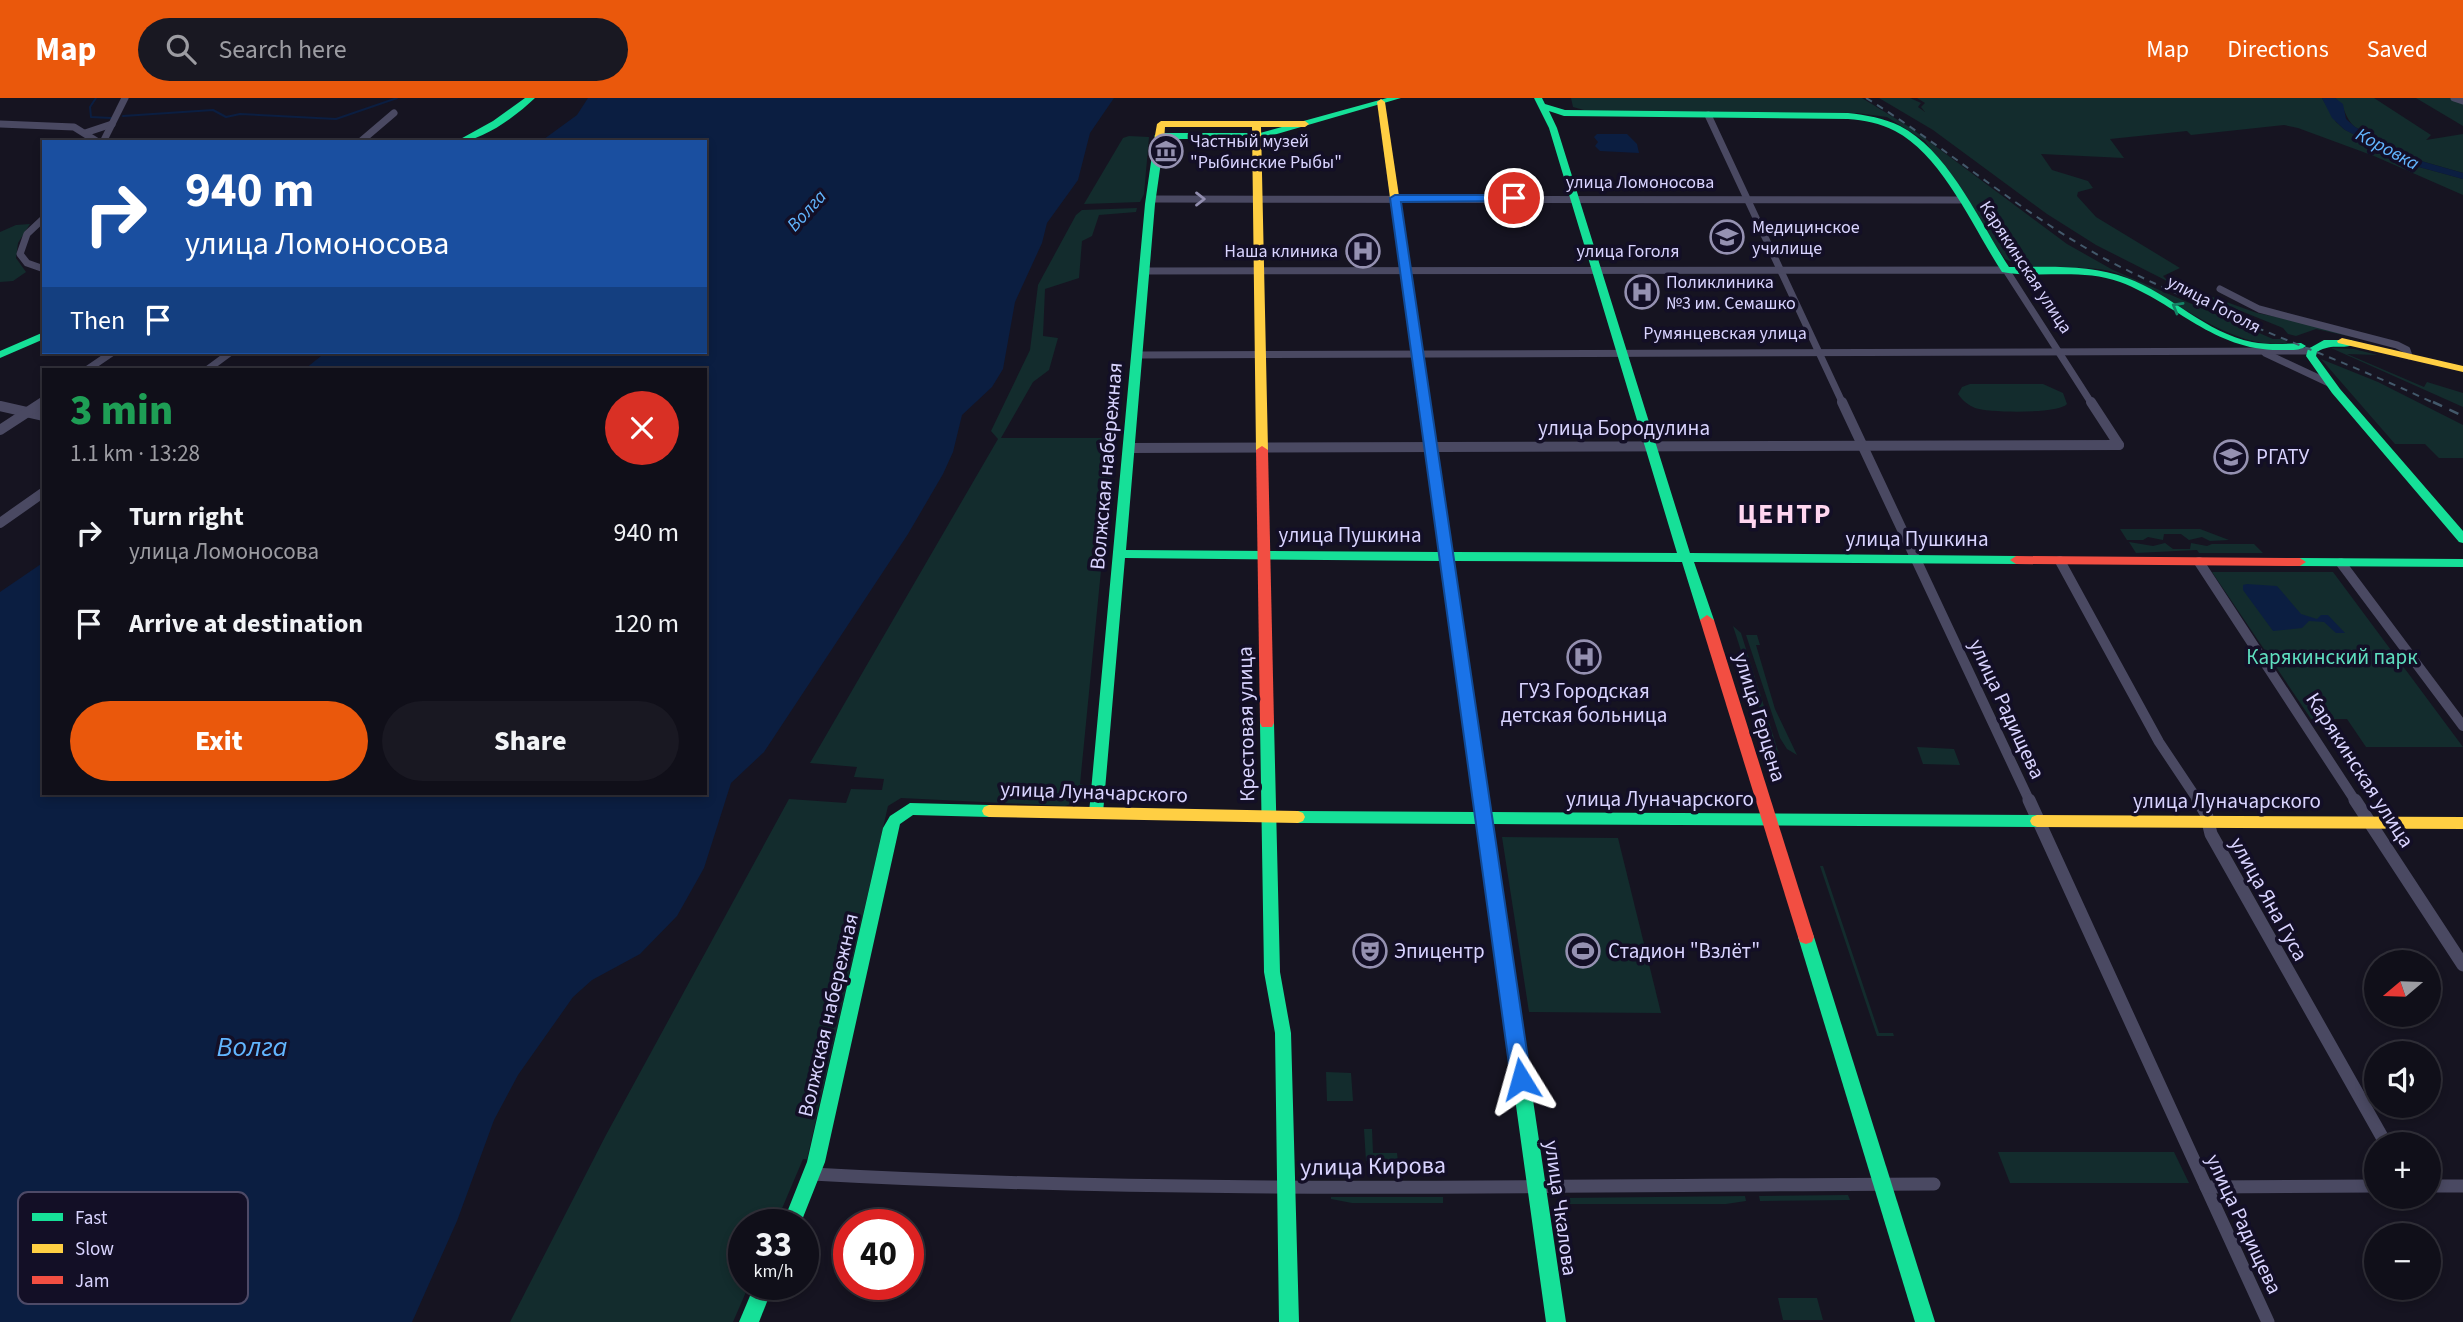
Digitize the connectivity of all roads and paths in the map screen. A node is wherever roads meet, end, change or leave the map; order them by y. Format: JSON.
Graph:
{"nodes":[{"id":1,"x":125,"y":98,"type":"edge"},
{"id":2,"x":531,"y":98,"type":"edge"},
{"id":3,"x":1397,"y":98,"type":"edge"},
{"id":4,"x":2454,"y":98,"type":"edge"},
{"id":5,"x":1381,"y":102,"type":"junction"},
{"id":6,"x":2463,"y":102,"type":"edge"},
{"id":7,"x":1548,"y":108,"type":"edge"},
{"id":8,"x":394,"y":113,"type":"dead end"},
{"id":9,"x":1708,"y":115,"type":"junction"},
{"id":10,"x":0,"y":124,"type":"edge"},
{"id":11,"x":112,"y":124,"type":"junction"},
{"id":12,"x":1256,"y":130,"type":"junction"},
{"id":13,"x":85,"y":133,"type":"junction"},
{"id":14,"x":97,"y":140,"type":"edge"},
{"id":15,"x":101,"y":140,"type":"edge"},
{"id":16,"x":362,"y":140,"type":"edge"},
{"id":17,"x":463,"y":140,"type":"edge"},
{"id":18,"x":1395,"y":198,"type":"junction"},
{"id":19,"x":1574,"y":198,"type":"junction"},
{"id":20,"x":1151,"y":199,"type":"junction"},
{"id":21,"x":1253,"y":199,"type":"junction"},
{"id":22,"x":1745,"y":199,"type":"junction"},
{"id":23,"x":1960,"y":200,"type":"junction"},
{"id":24,"x":42,"y":220,"type":"edge"},
{"id":25,"x":42,"y":264,"type":"edge"},
{"id":26,"x":34,"y":266,"type":"junction"},
{"id":27,"x":42,"y":268,"type":"edge"},
{"id":28,"x":1779,"y":270,"type":"junction"},
{"id":29,"x":2006,"y":270,"type":"junction"},
{"id":30,"x":1143,"y":271,"type":"junction"},
{"id":31,"x":1405,"y":271,"type":"junction"},
{"id":32,"x":1596,"y":271,"type":"junction"},
{"id":33,"x":1259,"y":272,"type":"junction"},
{"id":34,"x":2220,"y":289,"type":"dead end"},
{"id":35,"x":42,"y":336,"type":"edge"},
{"id":36,"x":2240,"y":346,"type":"junction"},
{"id":37,"x":2304,"y":350,"type":"junction"},
{"id":38,"x":2058,"y":351,"type":"junction"},
{"id":39,"x":1417,"y":352,"type":"junction"},
{"id":40,"x":1620,"y":352,"type":"junction"},
{"id":41,"x":1818,"y":352,"type":"junction"},
{"id":42,"x":2262,"y":352,"type":"junction"},
{"id":43,"x":110,"y":354,"type":"edge"},
{"id":44,"x":228,"y":354,"type":"edge"},
{"id":45,"x":1260,"y":354,"type":"junction"},
{"id":46,"x":0,"y":355,"type":"edge"},
{"id":47,"x":1138,"y":355,"type":"junction"},
{"id":48,"x":2409,"y":356,"type":"junction"},
{"id":49,"x":89,"y":368,"type":"edge"},
{"id":50,"x":209,"y":368,"type":"edge"},
{"id":51,"x":2463,"y":370,"type":"edge"},
{"id":52,"x":2332,"y":387,"type":"junction"},
{"id":53,"x":42,"y":402,"type":"edge"},
{"id":54,"x":0,"y":406,"type":"edge"},
{"id":55,"x":27,"y":413,"type":"junction"},
{"id":56,"x":42,"y":416,"type":"edge"},
{"id":57,"x":0,"y":430,"type":"edge"},
{"id":58,"x":1861,"y":445,"type":"junction"},
{"id":59,"x":2119,"y":445,"type":"joint"},
{"id":60,"x":1262,"y":446,"type":"junction"},
{"id":61,"x":1430,"y":446,"type":"junction"},
{"id":62,"x":1649,"y":446,"type":"junction"},
{"id":63,"x":1129,"y":448,"type":"junction"},
{"id":64,"x":42,"y":493,"type":"edge"},
{"id":65,"x":0,"y":523,"type":"edge"},
{"id":66,"x":2463,"y":539,"type":"edge"},
{"id":67,"x":1119,"y":554,"type":"junction"},
{"id":68,"x":1264,"y":555,"type":"junction"},
{"id":69,"x":1446,"y":557,"type":"junction"},
{"id":70,"x":1686,"y":558,"type":"junction"},
{"id":71,"x":1916,"y":560,"type":"junction"},
{"id":72,"x":2060,"y":561,"type":"junction"},
{"id":73,"x":2199,"y":562,"type":"junction"},
{"id":74,"x":2341,"y":563,"type":"junction"},
{"id":75,"x":2463,"y":564,"type":"edge"},
{"id":76,"x":2463,"y":726,"type":"edge"},
{"id":77,"x":1096,"y":813,"type":"junction"},
{"id":78,"x":901,"y":814,"type":"joint"},
{"id":79,"x":1268,"y":817,"type":"junction"},
{"id":80,"x":1484,"y":819,"type":"junction"},
{"id":81,"x":1770,"y":821,"type":"junction"},
{"id":82,"x":2036,"y":822,"type":"junction"},
{"id":83,"x":2208,"y":822,"type":"junction"},
{"id":84,"x":2370,"y":823,"type":"junction"},
{"id":85,"x":2463,"y":823,"type":"edge"},
{"id":86,"x":2463,"y":965,"type":"edge"},
{"id":87,"x":2379,"y":1132,"type":"edge"},
{"id":88,"x":813,"y":1174,"type":"junction"},
{"id":89,"x":1883,"y":1184,"type":"junction"},
{"id":90,"x":1934,"y":1184,"type":"dead end"},
{"id":91,"x":2364,"y":1186,"type":"edge"},
{"id":92,"x":2441,"y":1186,"type":"edge"},
{"id":93,"x":2463,"y":1186,"type":"edge"},
{"id":94,"x":1537,"y":1187,"type":"junction"},
{"id":95,"x":2206,"y":1187,"type":"junction"},
{"id":96,"x":1287,"y":1190,"type":"junction"},
{"id":97,"x":798,"y":1209,"type":"edge"},
{"id":98,"x":758,"y":1300,"type":"edge"},
{"id":99,"x":749,"y":1322,"type":"edge"},
{"id":100,"x":1289,"y":1322,"type":"edge"},
{"id":101,"x":1556,"y":1322,"type":"edge"},
{"id":102,"x":1925,"y":1322,"type":"edge"},
{"id":103,"x":2268,"y":1322,"type":"edge"}],
"edges":[{"from":1,"to":11,"type":"street"},
{"from":2,"to":17,"type":"street"},
{"from":3,"to":5,"type":"street"},
{"from":4,"to":6,"type":"street"},
{"from":5,"to":12,"type":"street"},
{"from":5,"to":18,"type":"street","name":"улица Чкалова"},
{"from":7,"to":9,"type":"street","name":"Карякинская улица"},
{"from":7,"to":19,"type":"street","name":"улица Герцена"},
{"from":8,"to":16,"type":"street"},
{"from":9,"to":22,"type":"street","name":"улица Радищева"},
{"from":9,"to":23,"type":"street","name":"Карякинская улица"},
{"from":10,"to":13,"type":"street"},
{"from":11,"to":13,"type":"street"},
{"from":11,"to":15,"type":"street"},
{"from":12,"to":20,"type":"street","name":"Волжская набережная"},
{"from":12,"to":21,"type":"street","name":"Крестовая улица"},
{"from":13,"to":14,"type":"street"},
{"from":18,"to":19,"type":"street","name":"улица Ломоносова"},
{"from":18,"to":21,"type":"street","name":"улица Ломоносова"},
{"from":18,"to":31,"type":"street","name":"улица Чкалова"},
{"from":19,"to":22,"type":"street","name":"улица Ломоносова"},
{"from":19,"to":32,"type":"street","name":"улица Герцена"},
{"from":20,"to":21,"type":"street","name":"улица Ломоносова","one_way":true},
{"from":20,"to":30,"type":"street","name":"Волжская набережная"},
{"from":21,"to":33,"type":"street","name":"Крестовая улица"},
{"from":22,"to":23,"type":"street","name":"улица Ломоносова"},
{"from":22,"to":28,"type":"street","name":"улица Радищева"},
{"from":23,"to":29,"type":"street","name":"Карякинская улица"},
{"from":24,"to":26,"type":"street"},
{"from":25,"to":26,"type":"street"},
{"from":26,"to":27,"type":"street"},
{"from":28,"to":29,"type":"street","name":"улица Гоголя"},
{"from":28,"to":32,"type":"street","name":"улица Гоголя"},
{"from":28,"to":41,"type":"street","name":"улица Радищева"},
{"from":36,"to":29,"type":"street","name":"улица Гоголя","one_way":true},
{"from":29,"to":38,"type":"street","name":"Карякинская улица"},
{"from":30,"to":33,"type":"street","name":"улица Гоголя"},
{"from":30,"to":47,"type":"street","name":"Волжская набережная"},
{"from":31,"to":32,"type":"street","name":"улица Гоголя"},
{"from":31,"to":33,"type":"street","name":"улица Гоголя"},
{"from":31,"to":39,"type":"street","name":"улица Чкалова"},
{"from":32,"to":40,"type":"street","name":"улица Герцена"},
{"from":33,"to":45,"type":"street","name":"Крестовая улица"},
{"from":34,"to":48,"type":"street"},
{"from":35,"to":46,"type":"street"},
{"from":36,"to":37,"type":"street","name":"Румянцевская улица"},
{"from":36,"to":38,"type":"street","name":"Румянцевская улица"},
{"from":36,"to":42,"type":"street","name":"Румянцевская улица"},
{"from":36,"to":52,"type":"street"},
{"from":37,"to":42,"type":"street","name":"Румянцевская улица"},
{"from":37,"to":48,"type":"street"},
{"from":37,"to":52,"type":"street"},
{"from":38,"to":41,"type":"street","name":"Румянцевская улица"},
{"from":38,"to":59,"type":"street","name":"Карякинская улица"},
{"from":39,"to":40,"type":"street","name":"Румянцевская улица"},
{"from":39,"to":45,"type":"street","name":"Румянцевская улица"},
{"from":39,"to":61,"type":"street","name":"улица Чкалова"},
{"from":40,"to":41,"type":"street","name":"Румянцевская улица"},
{"from":40,"to":62,"type":"street","name":"улица Герцена"},
{"from":41,"to":58,"type":"street","name":"улица Радищева"},
{"from":42,"to":52,"type":"street"},
{"from":43,"to":49,"type":"street"},
{"from":44,"to":50,"type":"street"},
{"from":45,"to":47,"type":"street","name":"Румянцевская улица"},
{"from":45,"to":60,"type":"street","name":"Крестовая улица"},
{"from":47,"to":63,"type":"street","name":"Волжская набережная"},
{"from":48,"to":51,"type":"street"},
{"from":52,"to":66,"type":"street"},
{"from":53,"to":55,"type":"street"},
{"from":54,"to":55,"type":"street"},
{"from":55,"to":56,"type":"street"},
{"from":55,"to":57,"type":"street"},
{"from":58,"to":59,"type":"street","name":"улица Бородулина"},
{"from":58,"to":62,"type":"street","name":"улица Бородулина"},
{"from":58,"to":71,"type":"street","name":"улица Радищева"},
{"from":60,"to":61,"type":"street","name":"улица Бородулина"},
{"from":60,"to":63,"type":"street","name":"улица Бородулина"},
{"from":60,"to":68,"type":"street","name":"Крестовая улица"},
{"from":61,"to":62,"type":"street","name":"улица Бородулина"},
{"from":61,"to":69,"type":"street","name":"улица Чкалова"},
{"from":62,"to":70,"type":"street","name":"улица Герцена"},
{"from":63,"to":67,"type":"street","name":"Волжская набережная"},
{"from":64,"to":65,"type":"street"},
{"from":67,"to":68,"type":"street","name":"улица Пушкина"},
{"from":67,"to":77,"type":"street","name":"Волжская набережная"},
{"from":68,"to":69,"type":"street","name":"улица Пушкина"},
{"from":68,"to":79,"type":"street","name":"Крестовая улица"},
{"from":69,"to":70,"type":"street","name":"улица Пушкина"},
{"from":69,"to":80,"type":"street","name":"улица Чкалова"},
{"from":70,"to":71,"type":"street","name":"улица Пушкина"},
{"from":70,"to":81,"type":"street","name":"улица Герцена"},
{"from":71,"to":72,"type":"street","name":"улица Пушкина"},
{"from":71,"to":82,"type":"street","name":"улица Радищева"},
{"from":72,"to":73,"type":"street","name":"улица Пушкина"},
{"from":72,"to":83,"type":"street","name":"улица Яна Гуса"},
{"from":73,"to":74,"type":"street","name":"улица Пушкина"},
{"from":73,"to":84,"type":"street","name":"Карякинская улица"},
{"from":74,"to":75,"type":"street","name":"улица Пушкина"},
{"from":74,"to":76,"type":"street"},
{"from":77,"to":78,"type":"street","name":"улица Луначарского"},
{"from":77,"to":79,"type":"street","name":"улица Луначарского"},
{"from":78,"to":88,"type":"street","name":"Волжская набережная"},
{"from":79,"to":80,"type":"street","name":"улица Луначарского"},
{"from":79,"to":96,"type":"street","name":"Крестовая улица"},
{"from":80,"to":81,"type":"street","name":"улица Луначарского"},
{"from":80,"to":94,"type":"street","name":"улица Чкалова"},
{"from":81,"to":82,"type":"street","name":"улица Луначарского"},
{"from":81,"to":89,"type":"street","name":"улица Герцена"},
{"from":82,"to":83,"type":"street","name":"улица Луначарского"},
{"from":82,"to":95,"type":"street","name":"улица Радищева"},
{"from":83,"to":84,"type":"street","name":"улица Луначарского"},
{"from":83,"to":87,"type":"street","name":"улица Яна Гуса"},
{"from":84,"to":85,"type":"street","name":"улица Луначарского"},
{"from":84,"to":86,"type":"street","name":"Карякинская улица"},
{"from":88,"to":96,"type":"street","name":"улица Кирова"},
{"from":88,"to":97,"type":"street","name":"Волжская набережная"},
{"from":89,"to":90,"type":"street","name":"улица Кирова"},
{"from":89,"to":94,"type":"street","name":"улица Кирова"},
{"from":89,"to":102,"type":"street","name":"улица Герцена"},
{"from":91,"to":95,"type":"street"},
{"from":92,"to":93,"type":"street"},
{"from":94,"to":96,"type":"street","name":"улица Кирова"},
{"from":94,"to":101,"type":"street","name":"улица Чкалова"},
{"from":95,"to":103,"type":"street","name":"улица Радищева"},
{"from":96,"to":100,"type":"street","name":"Крестовая улица"},
{"from":98,"to":99,"type":"street"}]}
